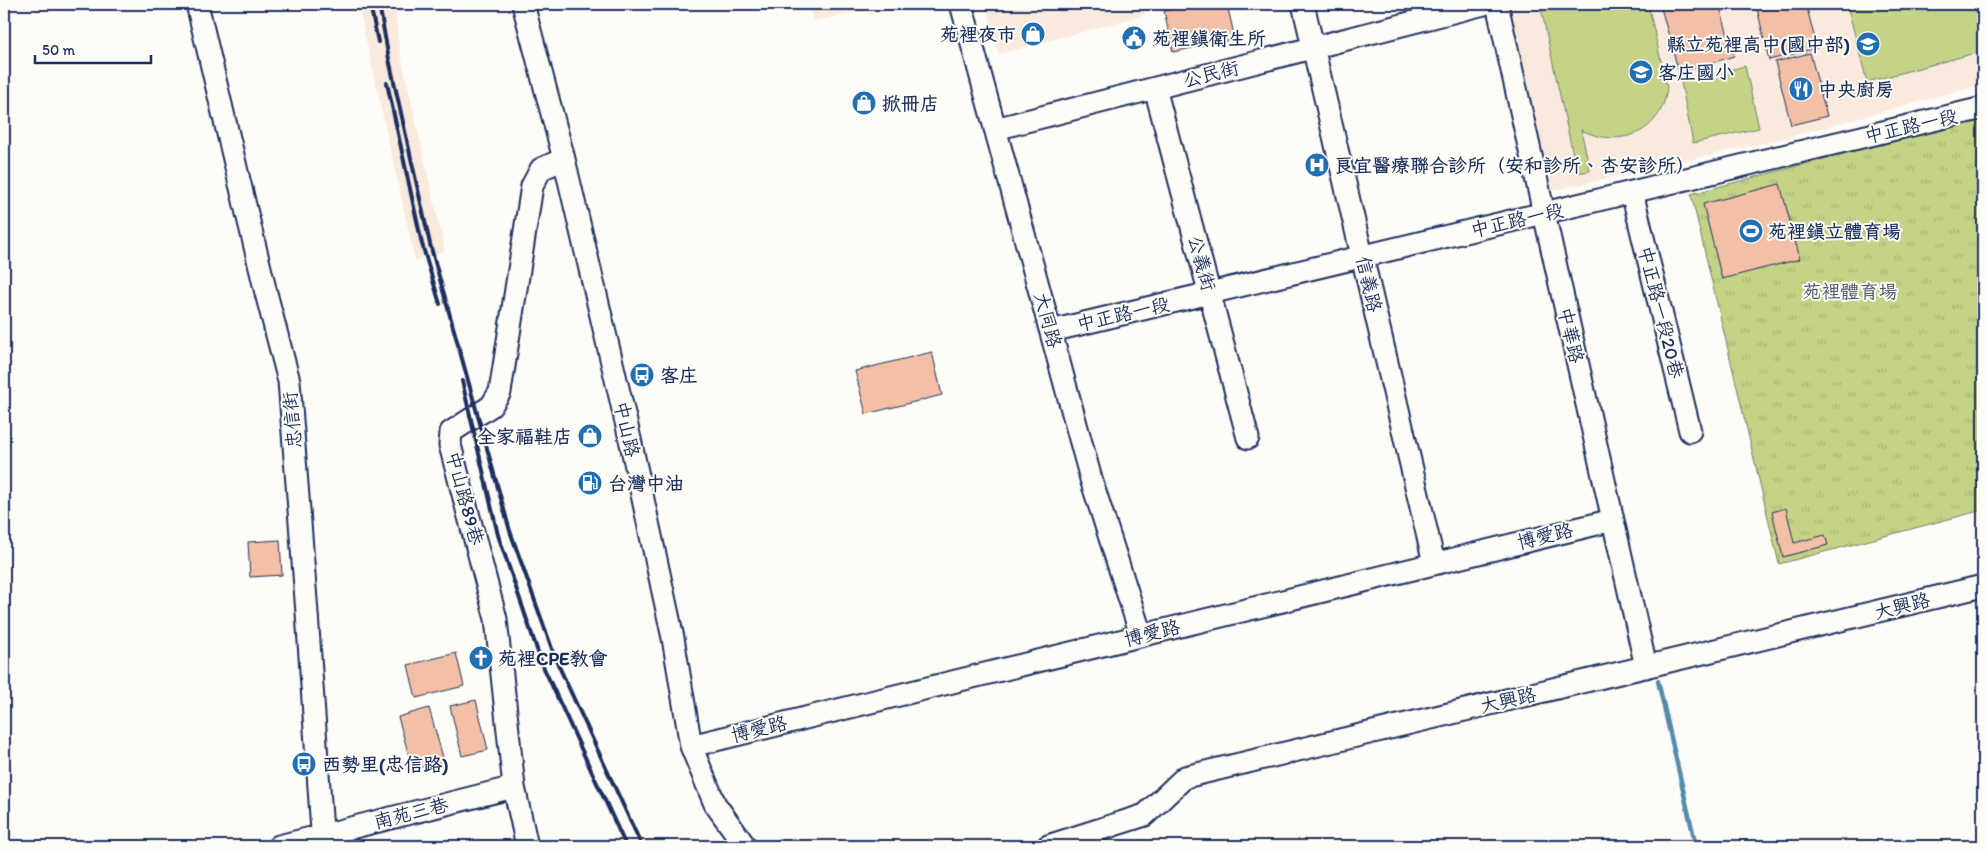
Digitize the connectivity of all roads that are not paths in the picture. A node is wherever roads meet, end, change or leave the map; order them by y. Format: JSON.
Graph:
{"nodes":[{"id":1,"x":197,"y":4,"type":"edge"},
{"id":2,"x":523,"y":4,"type":"edge"},
{"id":3,"x":961,"y":4,"type":"edge"},
{"id":4,"x":1303,"y":4,"type":"edge"},
{"id":5,"x":1484,"y":4,"type":"edge"},
{"id":6,"x":1497,"y":4,"type":"edge"},
{"id":7,"x":1313,"y":47,"type":"junction"},
{"id":8,"x":1155,"y":88,"type":"junction"},
{"id":9,"x":1983,"y":108,"type":"edge"},
{"id":10,"x":995,"y":128,"type":"junction"},
{"id":11,"x":564,"y":160,"type":"junction"},
{"id":12,"x":1632,"y":192,"type":"junction"},
{"id":13,"x":1544,"y":213,"type":"junction"},
{"id":14,"x":1362,"y":257,"type":"junction"},
{"id":15,"x":1210,"y":293,"type":"junction"},
{"id":16,"x":1051,"y":331,"type":"junction"},
{"id":17,"x":1690,"y":431,"type":"dead end"},
{"id":18,"x":1248,"y":438,"type":"dead end"},
{"id":19,"x":1613,"y":520,"type":"junction"},
{"id":20,"x":1434,"y":564,"type":"junction"},
{"id":21,"x":1983,"y":586,"type":"edge"},
{"id":22,"x":1141,"y":635,"type":"junction"},
{"id":23,"x":1646,"y":667,"type":"junction"},
{"id":24,"x":691,"y":746,"type":"junction"},
{"id":25,"x":514,"y":787,"type":"junction"},
{"id":26,"x":322,"y":841,"type":"edge"},
{"id":27,"x":278,"y":846,"type":"edge"},
{"id":28,"x":526,"y":846,"type":"edge"},
{"id":29,"x":745,"y":846,"type":"edge"},
{"id":30,"x":1048,"y":846,"type":"edge"}],
"edges":[{"from":1,"to":26,"type":"street","name":"忠信街"},
{"from":2,"to":11,"type":"street","name":"中山路"},
{"from":3,"to":10,"type":"street","name":"大同路"},
{"from":4,"to":7,"type":"street","name":"信義路"},
{"from":5,"to":7,"type":"street","name":"公民街"},
{"from":6,"to":13,"type":"street","name":"中華路"},
{"from":7,"to":8,"type":"street","name":"公民街"},
{"from":7,"to":14,"type":"street","name":"信義路"},
{"from":8,"to":10,"type":"street","name":"公民街"},
{"from":8,"to":15,"type":"street","name":"公義街"},
{"from":9,"to":12,"type":"street","name":"中正路一段"},
{"from":10,"to":16,"type":"street","name":"大同路"},
{"from":11,"to":24,"type":"street","name":"中山路"},
{"from":11,"to":25,"type":"street","name":"中山路89巷"},
{"from":12,"to":13,"type":"street","name":"中正路一段"},
{"from":12,"to":17,"type":"street","name":"中正路一段20巷"},
{"from":13,"to":14,"type":"street","name":"中正路一段"},
{"from":13,"to":19,"type":"street","name":"中華路"},
{"from":14,"to":15,"type":"street","name":"中正路一段"},
{"from":14,"to":20,"type":"street","name":"信義路"},
{"from":15,"to":16,"type":"street","name":"中正路一段"},
{"from":15,"to":18,"type":"street","name":"公義街"},
{"from":16,"to":22,"type":"street","name":"大同路"},
{"from":19,"to":20,"type":"street","name":"博愛路"},
{"from":19,"to":23,"type":"street","name":"中華路"},
{"from":20,"to":22,"type":"street","name":"博愛路"},
{"from":21,"to":23,"type":"street","name":"大興路"},
{"from":22,"to":24,"type":"street","name":"博愛路"},
{"from":23,"to":30,"type":"street","name":"大興路"},
{"from":24,"to":29,"type":"street","name":"中山路"},
{"from":25,"to":26,"type":"street","name":"南苑三巷"},
{"from":25,"to":28,"type":"street","name":"中山路89巷"},
{"from":26,"to":27,"type":"street","name":"南苑三巷"}]}
